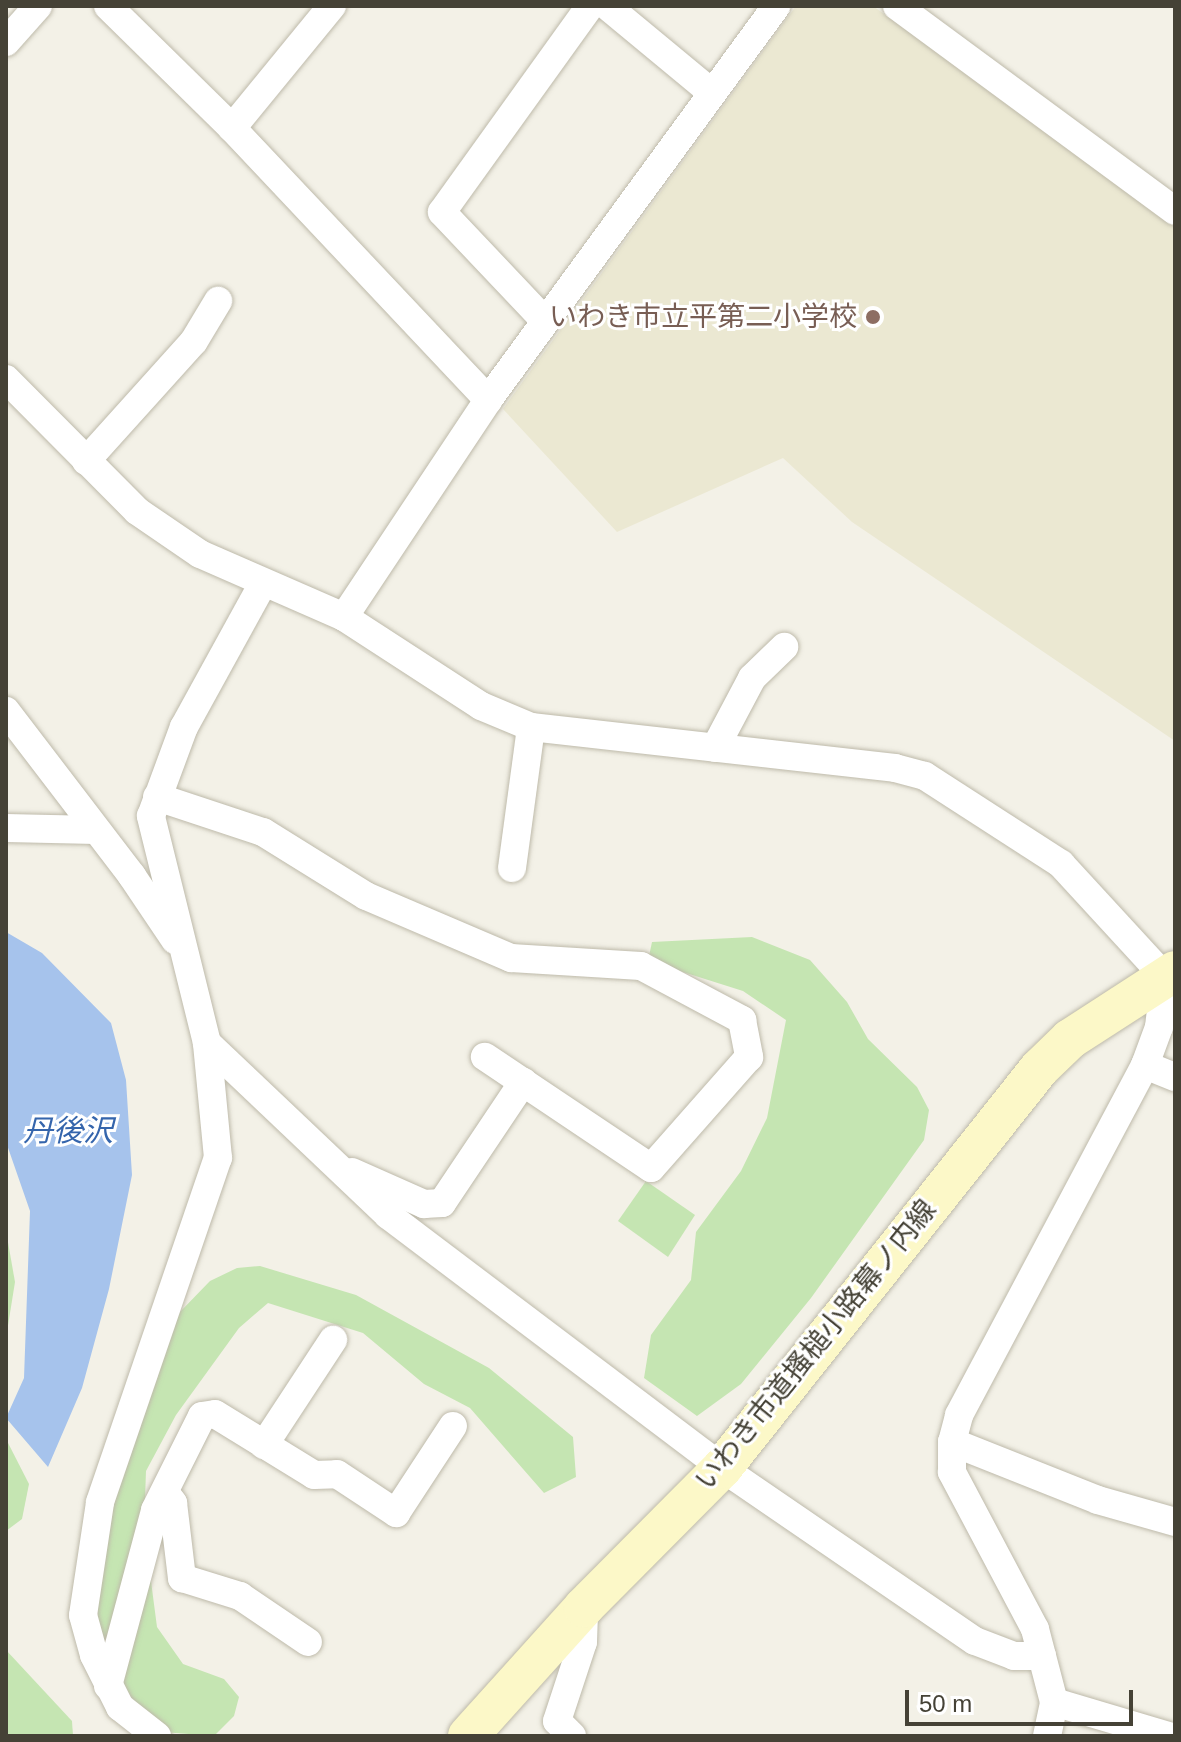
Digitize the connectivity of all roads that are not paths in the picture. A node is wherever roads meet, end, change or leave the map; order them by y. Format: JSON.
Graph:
{"nodes":[{"id":1,"x":38,"y":6,"type":"edge"},
{"id":2,"x":108,"y":6,"type":"edge"},
{"id":3,"x":332,"y":6,"type":"edge"},
{"id":4,"x":590,"y":6,"type":"edge"},
{"id":5,"x":607,"y":6,"type":"edge"},
{"id":6,"x":776,"y":6,"type":"edge"},
{"id":7,"x":897,"y":6,"type":"edge"},
{"id":8,"x":6,"y":42,"type":"edge"},
{"id":9,"x":711,"y":92,"type":"junction"},
{"id":10,"x":232,"y":128,"type":"junction"},
{"id":11,"x":1175,"y":211,"type":"edge"},
{"id":12,"x":218,"y":301,"type":"dead end"},
{"id":13,"x":545,"y":321,"type":"junction"},
{"id":14,"x":6,"y":379,"type":"edge"},
{"id":15,"x":488,"y":400,"type":"junction"},
{"id":16,"x":86,"y":461,"type":"junction"},
{"id":17,"x":262,"y":585,"type":"junction"},
{"id":18,"x":344,"y":617,"type":"junction"},
{"id":19,"x":784,"y":647,"type":"dead end"},
{"id":20,"x":6,"y":711,"type":"edge"},
{"id":21,"x":531,"y":727,"type":"junction"},
{"id":22,"x":715,"y":748,"type":"junction"},
{"id":23,"x":157,"y":797,"type":"junction"},
{"id":24,"x":6,"y":828,"type":"edge"},
{"id":25,"x":96,"y":830,"type":"junction"},
{"id":26,"x":512,"y":868,"type":"dead end"},
{"id":27,"x":191,"y":965,"type":"junction"},
{"id":28,"x":1172,"y":974,"type":"edge"},
{"id":29,"x":207,"y":1043,"type":"junction"},
{"id":30,"x":485,"y":1057,"type":"dead end"},
{"id":31,"x":1145,"y":1065,"type":"junction"},
{"id":32,"x":1175,"y":1077,"type":"edge"},
{"id":33,"x":523,"y":1082,"type":"junction"},
{"id":34,"x":338,"y":1171,"type":"junction"},
{"id":35,"x":333,"y":1340,"type":"dead end"},
{"id":36,"x":453,"y":1426,"type":"dead end"},
{"id":37,"x":952,"y":1442,"type":"junction"},
{"id":38,"x":264,"y":1445,"type":"junction"},
{"id":39,"x":722,"y":1468,"type":"junction"},
{"id":40,"x":165,"y":1492,"type":"junction"},
{"id":41,"x":1175,"y":1522,"type":"edge"},
{"id":42,"x":584,"y":1607,"type":"junction"},
{"id":43,"x":308,"y":1642,"type":"dead end"},
{"id":44,"x":1042,"y":1656,"type":"junction"},
{"id":45,"x":108,"y":1686,"type":"junction"},
{"id":46,"x":1054,"y":1702,"type":"junction"},
{"id":47,"x":157,"y":1736,"type":"edge"},
{"id":48,"x":468,"y":1736,"type":"edge"},
{"id":49,"x":572,"y":1736,"type":"edge"},
{"id":50,"x":1047,"y":1736,"type":"edge"},
{"id":51,"x":1169,"y":1736,"type":"edge"}],
"edges":[{"from":1,"to":8,"type":"street"},
{"from":2,"to":10,"type":"street"},
{"from":3,"to":10,"type":"street"},
{"from":4,"to":13,"type":"street"},
{"from":5,"to":9,"type":"street"},
{"from":6,"to":9,"type":"street"},
{"from":7,"to":11,"type":"street"},
{"from":9,"to":13,"type":"street"},
{"from":10,"to":15,"type":"street"},
{"from":12,"to":16,"type":"street"},
{"from":13,"to":15,"type":"street"},
{"from":14,"to":16,"type":"street"},
{"from":15,"to":18,"type":"street"},
{"from":16,"to":17,"type":"street"},
{"from":17,"to":18,"type":"street"},
{"from":17,"to":23,"type":"street"},
{"from":18,"to":21,"type":"street"},
{"from":19,"to":22,"type":"street"},
{"from":20,"to":25,"type":"street"},
{"from":21,"to":22,"type":"street"},
{"from":21,"to":26,"type":"street"},
{"from":22,"to":28,"type":"street"},
{"from":23,"to":27,"type":"street"},
{"from":23,"to":33,"type":"street"},
{"from":24,"to":25,"type":"street"},
{"from":25,"to":27,"type":"street"},
{"from":27,"to":29,"type":"street"},
{"from":28,"to":31,"type":"street"},
{"from":28,"to":39,"type":"street","name":"いわき市道搔槌小路幕ノ内線"},
{"from":29,"to":34,"type":"street"},
{"from":29,"to":45,"type":"street"},
{"from":30,"to":33,"type":"street"},
{"from":31,"to":32,"type":"street"},
{"from":31,"to":37,"type":"street"},
{"from":33,"to":34,"type":"street"},
{"from":34,"to":39,"type":"street"},
{"from":35,"to":38,"type":"street"},
{"from":36,"to":38,"type":"street"},
{"from":37,"to":41,"type":"street"},
{"from":37,"to":44,"type":"street"},
{"from":38,"to":40,"type":"street"},
{"from":39,"to":42,"type":"street","name":"いわき市道搔槌小路幕ノ内線"},
{"from":39,"to":44,"type":"street"},
{"from":40,"to":43,"type":"street"},
{"from":40,"to":45,"type":"street"},
{"from":42,"to":48,"type":"street","name":"いわき市道搔槌小路幕ノ内線"},
{"from":42,"to":49,"type":"street"},
{"from":44,"to":46,"type":"street"},
{"from":45,"to":47,"type":"street"},
{"from":46,"to":50,"type":"street"},
{"from":46,"to":51,"type":"street"}]}
